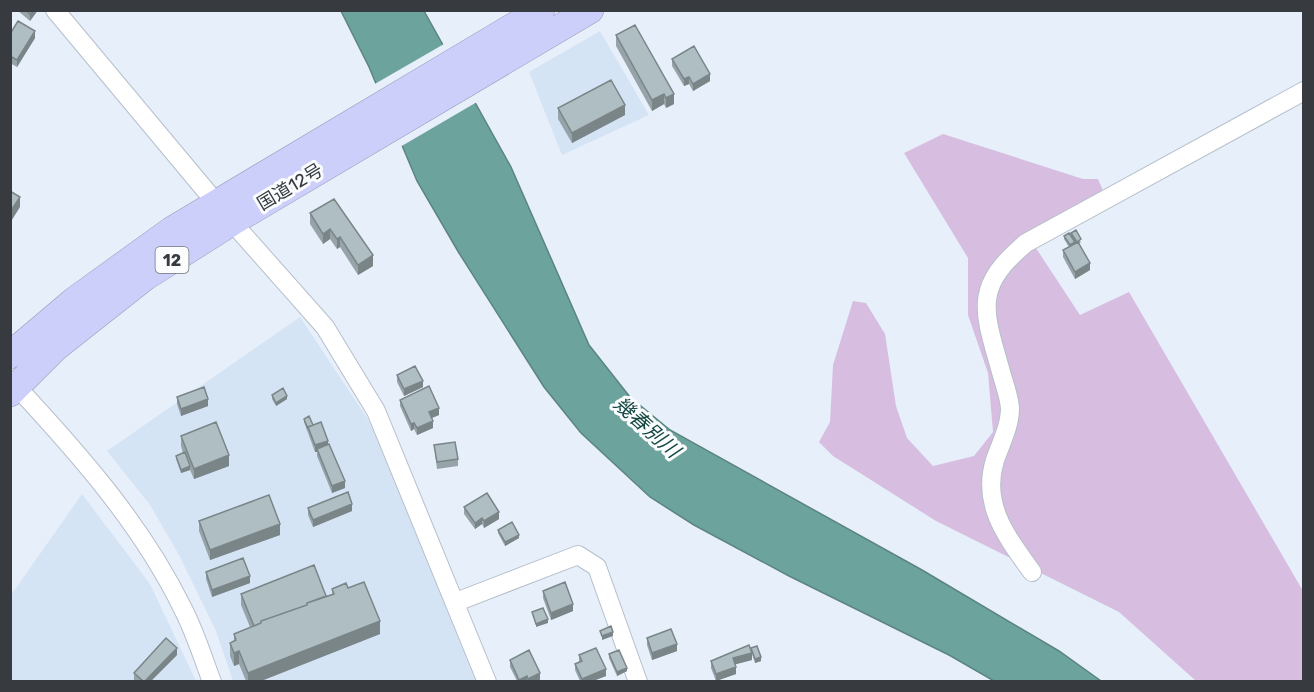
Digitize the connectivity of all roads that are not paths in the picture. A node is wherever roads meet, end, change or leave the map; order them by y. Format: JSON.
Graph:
{"nodes":[{"id":1,"x":55,"y":10,"type":"edge"},
{"id":2,"x":541,"y":10,"type":"edge"},
{"id":3,"x":590,"y":10,"type":"edge"},
{"id":4,"x":486,"y":58,"type":"junction"},
{"id":5,"x":1304,"y":91,"type":"edge"},
{"id":6,"x":224,"y":212,"type":"junction"},
{"id":7,"x":10,"y":355,"type":"edge"},
{"id":8,"x":14,"y":390,"type":"edge"},
{"id":9,"x":1032,"y":572,"type":"dead end"},
{"id":10,"x":456,"y":602,"type":"junction"},
{"id":11,"x":212,"y":681,"type":"edge"},
{"id":12,"x":487,"y":681,"type":"edge"},
{"id":13,"x":639,"y":681,"type":"edge"}],
"edges":[{"from":1,"to":6,"type":"street"},
{"from":2,"to":4,"type":"highway","name":"国道12号","number":"12"},
{"from":3,"to":4,"type":"highway","name":"国道12号","number":"12"},
{"from":4,"to":6,"type":"highway","name":"国道12号","number":"12"},
{"from":5,"to":9,"type":"street"},
{"from":6,"to":7,"type":"highway","name":"国道12号","number":"12"},
{"from":6,"to":8,"type":"highway","name":"国道12号","number":"12"},
{"from":6,"to":10,"type":"street"},
{"from":8,"to":11,"type":"street"},
{"from":10,"to":12,"type":"street"},
{"from":10,"to":13,"type":"street"}]}
